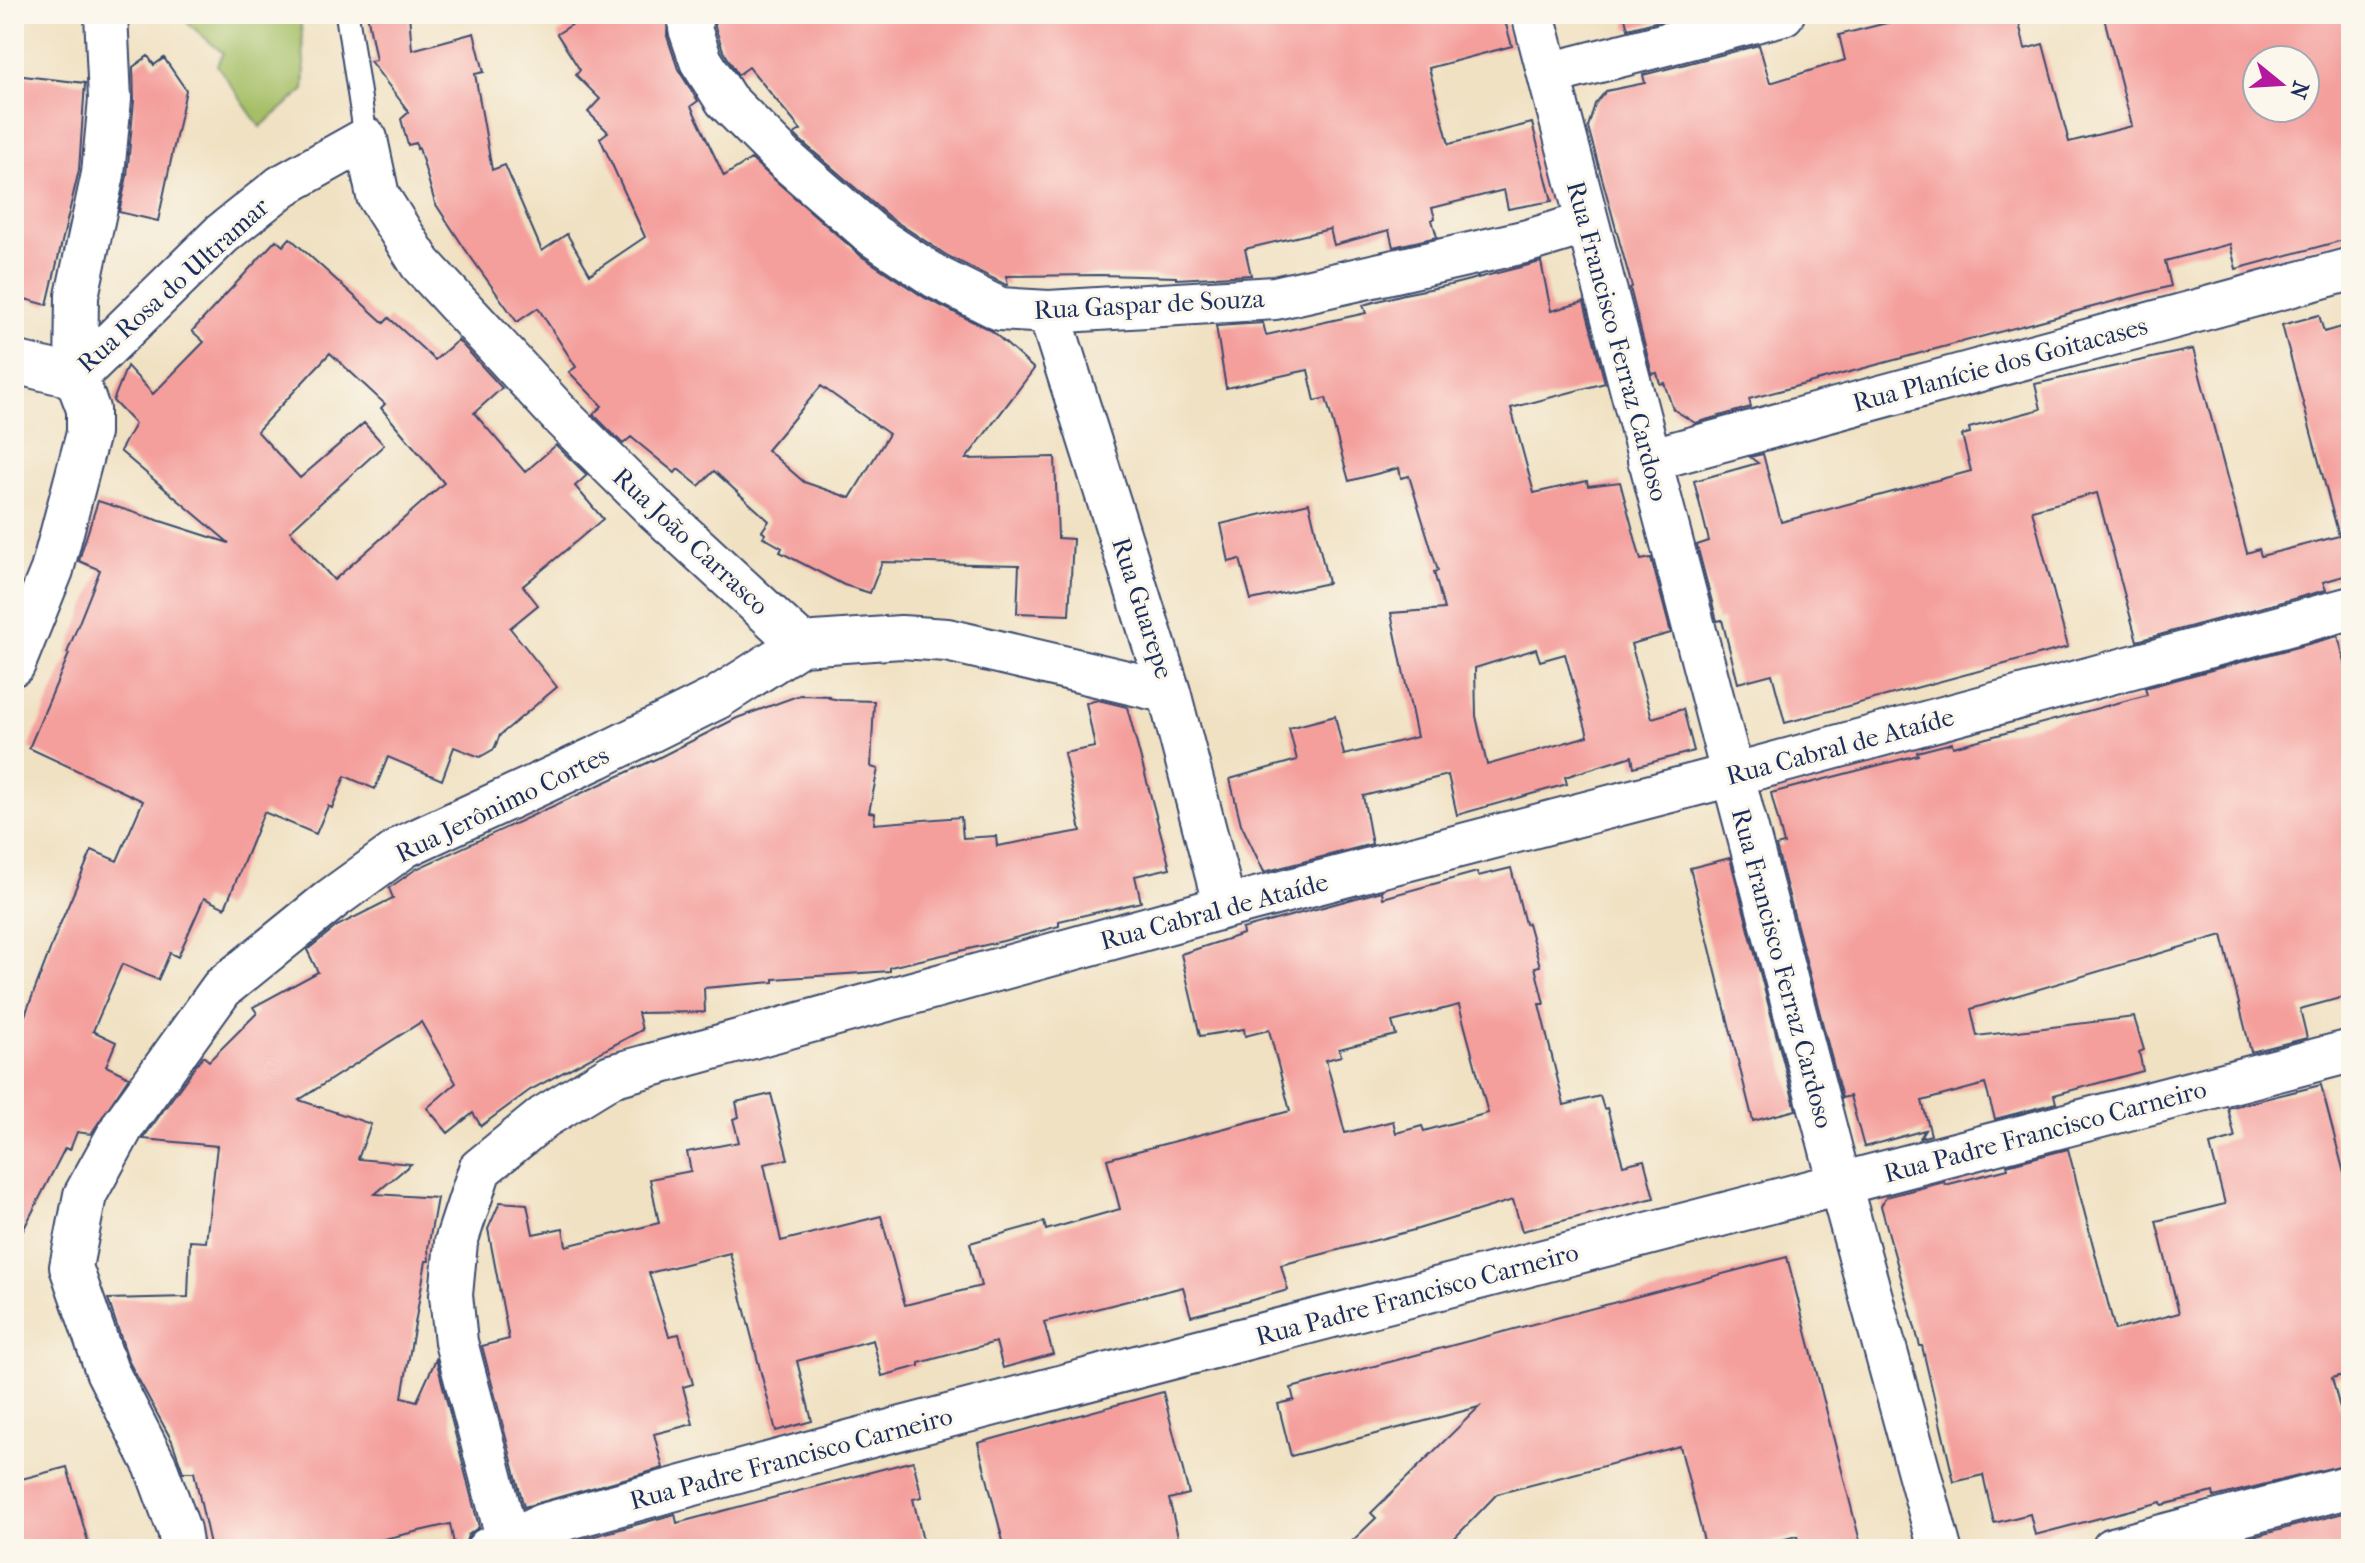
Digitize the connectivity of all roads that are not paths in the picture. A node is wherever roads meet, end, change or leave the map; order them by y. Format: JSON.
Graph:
{"nodes":[{"id":1,"x":106,"y":14,"type":"edge"},
{"id":2,"x":347,"y":14,"type":"edge"},
{"id":3,"x":692,"y":14,"type":"edge"},
{"id":4,"x":1533,"y":14,"type":"edge"},
{"id":5,"x":1783,"y":14,"type":"edge"},
{"id":6,"x":1549,"y":74,"type":"junction"},
{"id":7,"x":366,"y":139,"type":"junction"},
{"id":8,"x":1587,"y":223,"type":"junction"},
{"id":9,"x":2351,"y":269,"type":"edge"},
{"id":10,"x":1049,"y":312,"type":"junction"},
{"id":11,"x":14,"y":362,"type":"edge"},
{"id":12,"x":76,"y":377,"type":"junction"},
{"id":13,"x":1649,"y":460,"type":"junction"},
{"id":14,"x":2351,"y":608,"type":"edge"},
{"id":15,"x":801,"y":644,"type":"junction"},
{"id":16,"x":14,"y":664,"type":"edge"},
{"id":17,"x":1169,"y":692,"type":"junction"},
{"id":18,"x":1732,"y":775,"type":"junction"},
{"id":19,"x":1225,"y":907,"type":"junction"},
{"id":20,"x":2351,"y":1051,"type":"edge"},
{"id":21,"x":1840,"y":1184,"type":"junction"},
{"id":22,"x":2351,"y":1486,"type":"edge"},
{"id":23,"x":502,"y":1545,"type":"edge"},
{"id":24,"x":182,"y":1549,"type":"edge"},
{"id":25,"x":1940,"y":1549,"type":"edge"},
{"id":26,"x":2113,"y":1549,"type":"edge"}],
"edges":[{"from":1,"to":12,"type":"street"},
{"from":2,"to":7,"type":"lane"},
{"from":3,"to":10,"type":"street","name":"Rua Gaspar de Souza"},
{"from":4,"to":6,"type":"street","name":"Rua Francisco Ferraz Cardoso"},
{"from":5,"to":6,"type":"street"},
{"from":6,"to":8,"type":"street","name":"Rua Francisco Ferraz Cardoso"},
{"from":7,"to":12,"type":"street","name":"Rua Rosa do Ultramar"},
{"from":7,"to":15,"type":"street","name":"Rua João Carrasco"},
{"from":8,"to":10,"type":"street","name":"Rua Gaspar de Souza"},
{"from":8,"to":13,"type":"street","name":"Rua Francisco Ferraz Cardoso"},
{"from":9,"to":13,"type":"street","name":"Rua Planície dos Goitacases"},
{"from":10,"to":17,"type":"street","name":"Rua Guarepe"},
{"from":11,"to":12,"type":"street","name":"Rua Rosa do Ultramar"},
{"from":12,"to":16,"type":"street"},
{"from":13,"to":18,"type":"street","name":"Rua Francisco Ferraz Cardoso"},
{"from":14,"to":18,"type":"street","name":"Rua Cabral de Ataíde"},
{"from":15,"to":17,"type":"street"},
{"from":15,"to":24,"type":"street","name":"Rua Jerônimo Cortes"},
{"from":17,"to":19,"type":"street","name":"Rua Guarepe"},
{"from":18,"to":19,"type":"street","name":"Rua Cabral de Ataíde"},
{"from":18,"to":21,"type":"street","name":"Rua Francisco Ferraz Cardoso"},
{"from":19,"to":23,"type":"street","name":"Rua Cabral de Ataíde"},
{"from":20,"to":21,"type":"street","name":"Rua Padre Francisco Carneiro"},
{"from":21,"to":23,"type":"street","name":"Rua Padre Francisco Carneiro"},
{"from":21,"to":25,"type":"street","name":"Rua Francisco Ferraz Cardoso"},
{"from":22,"to":26,"type":"street"}]}
